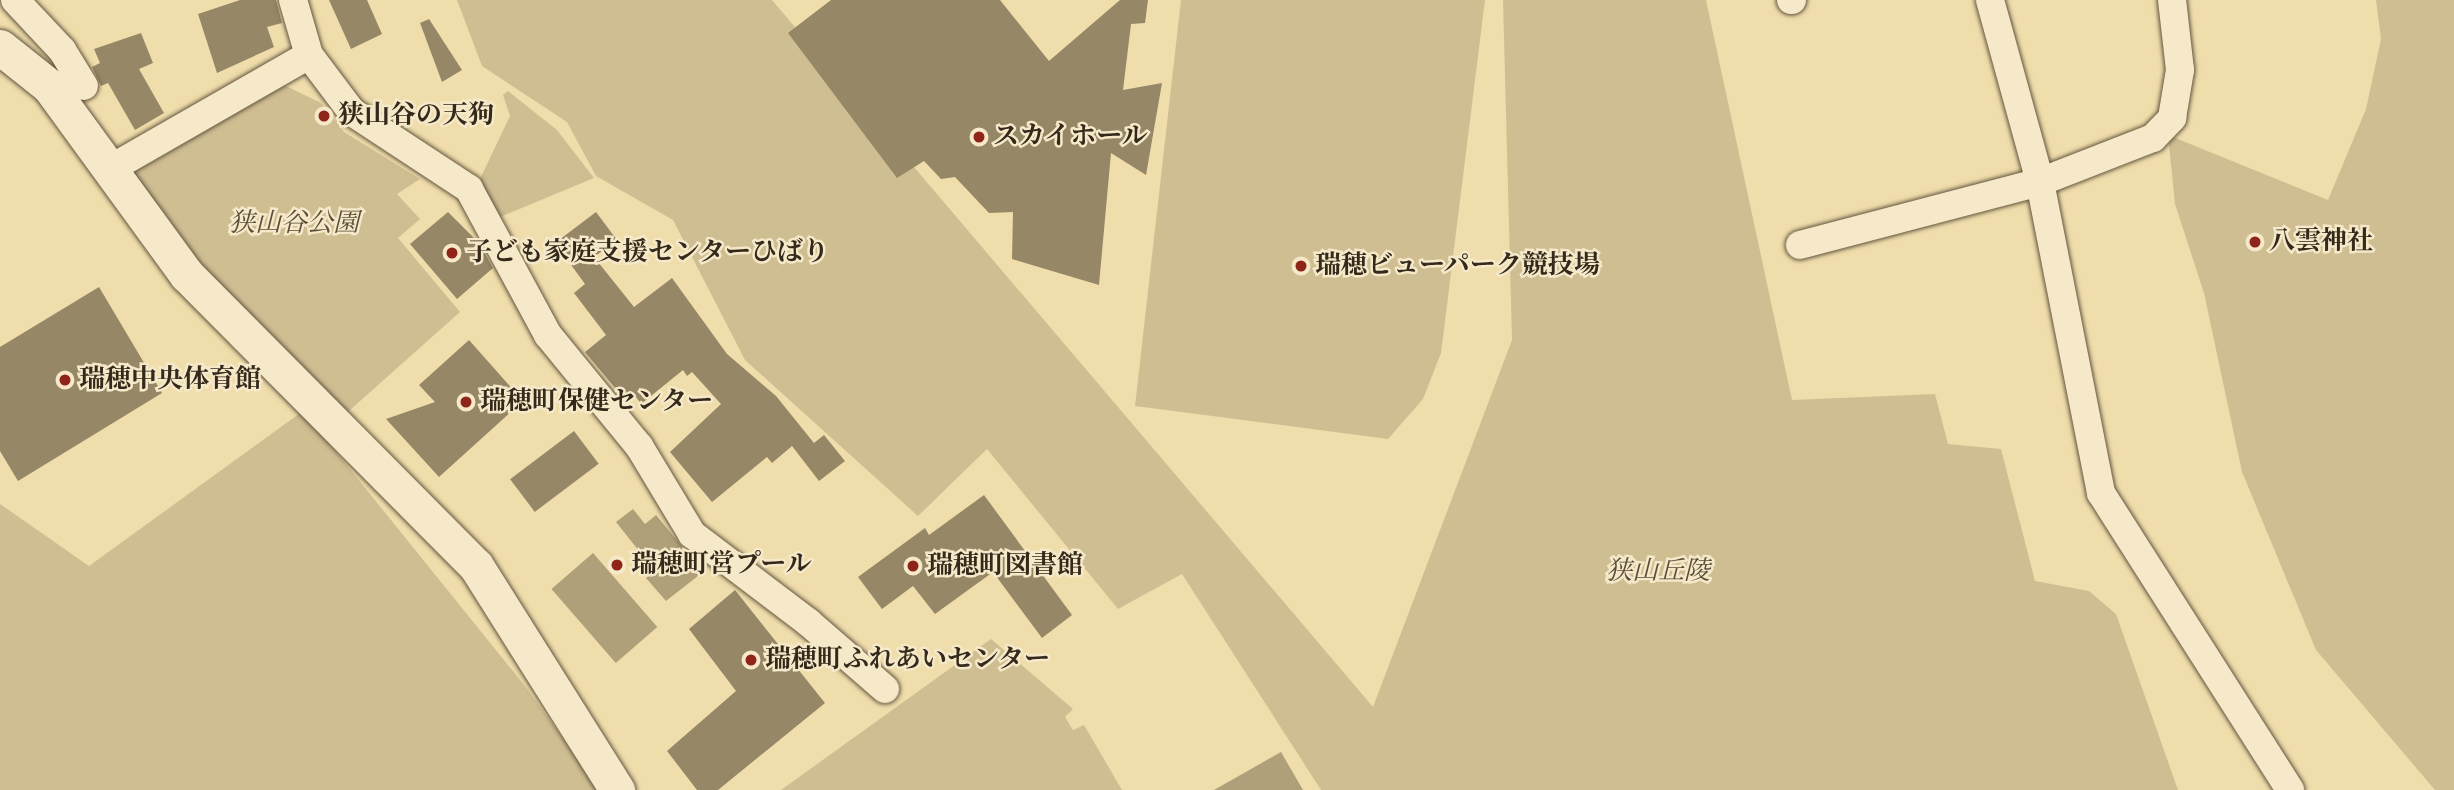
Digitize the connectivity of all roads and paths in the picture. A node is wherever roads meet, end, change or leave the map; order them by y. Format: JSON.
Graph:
{"nodes":[{"id":1,"x":15,"y":0,"type":"edge"},
{"id":2,"x":293,"y":0,"type":"edge"},
{"id":3,"x":1990,"y":0,"type":"edge"},
{"id":4,"x":2172,"y":0,"type":"edge"},
{"id":5,"x":0,"y":47,"type":"edge"},
{"id":6,"x":309,"y":55,"type":"junction"},
{"id":7,"x":83,"y":86,"type":"dead end"},
{"id":8,"x":110,"y":169,"type":"junction"},
{"id":9,"x":2039,"y":182,"type":"junction"},
{"id":10,"x":1800,"y":245,"type":"dead end"},
{"id":11,"x":885,"y":690,"type":"dead end"},
{"id":12,"x":617,"y":790,"type":"edge"},
{"id":13,"x":2290,"y":790,"type":"edge"}],
"edges":[{"from":1,"to":7,"type":"street"},
{"from":2,"to":6,"type":"street"},
{"from":3,"to":9,"type":"street"},
{"from":4,"to":9,"type":"street"},
{"from":5,"to":8,"type":"street"},
{"from":6,"to":8,"type":"street"},
{"from":6,"to":11,"type":"street"},
{"from":8,"to":12,"type":"street"},
{"from":9,"to":10,"type":"street"},
{"from":9,"to":13,"type":"street"}]}
